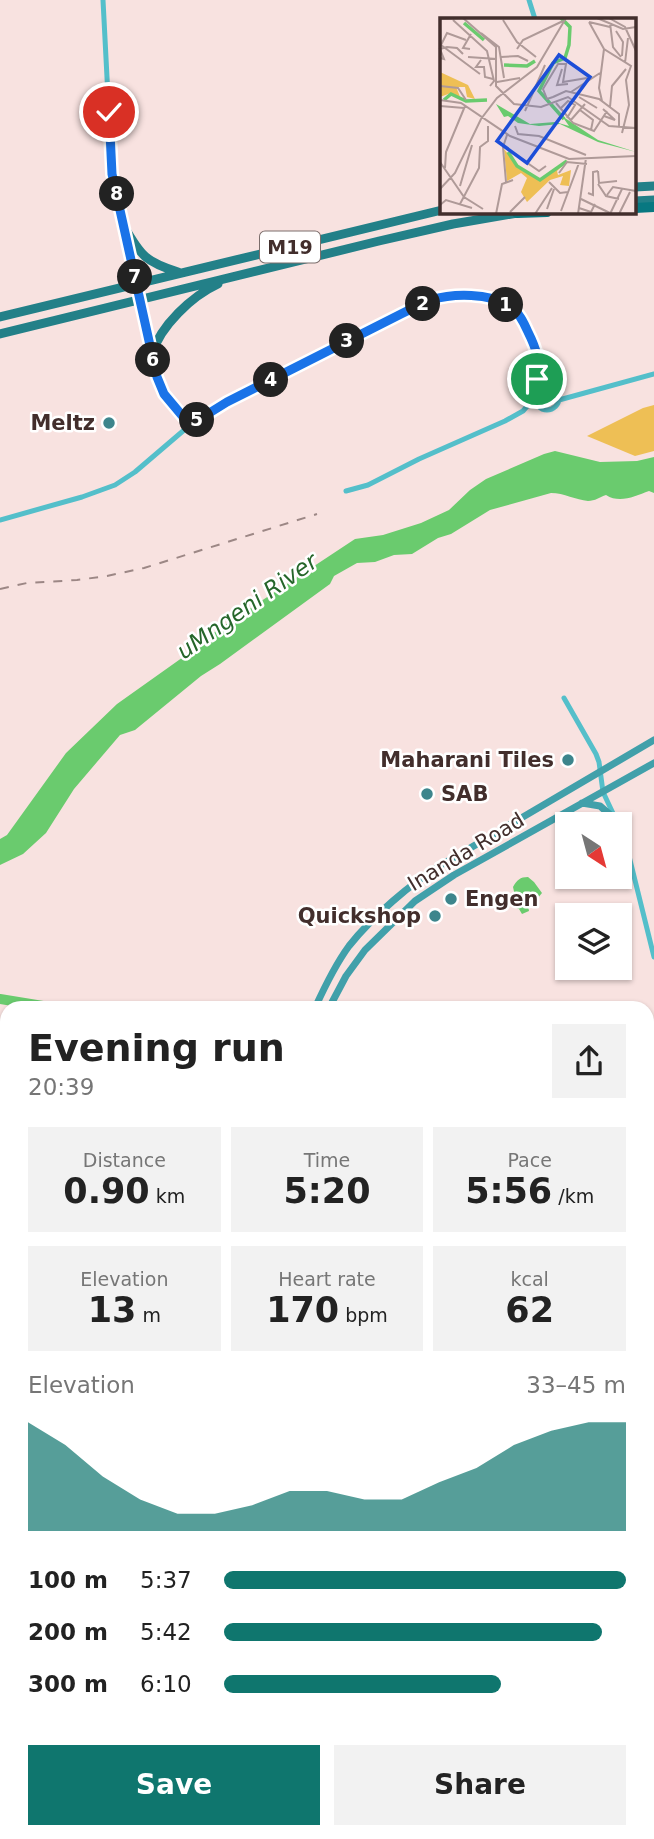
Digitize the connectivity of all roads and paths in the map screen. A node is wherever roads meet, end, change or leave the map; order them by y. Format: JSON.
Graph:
{"nodes":[{"id":1,"x":529,"y":0,"type":"edge"},
{"id":2,"x":104,"y":1,"type":"edge"},
{"id":3,"x":535,"y":18,"type":"edge"},
{"id":4,"x":654,"y":186,"type":"edge"},
{"id":5,"x":636,"y":187,"type":"edge"},
{"id":6,"x":654,"y":200,"type":"edge"},
{"id":7,"x":636,"y":201,"type":"edge"},
{"id":8,"x":654,"y":207,"type":"edge"},
{"id":9,"x":636,"y":208,"type":"edge"},
{"id":10,"x":440,"y":210,"type":"edge"},
{"id":11,"x":509,"y":214,"type":"edge"},
{"id":12,"x":125,"y":228,"type":"junction"},
{"id":13,"x":180,"y":273,"type":"junction"},
{"id":14,"x":236,"y":275,"type":"junction"},
{"id":15,"x":137,"y":284,"type":"junction"},
{"id":16,"x":140,"y":299,"type":"junction"},
{"id":17,"x":0,"y":317,"type":"edge"},
{"id":18,"x":0,"y":334,"type":"edge"},
{"id":19,"x":152,"y":354,"type":"junction"},
{"id":20,"x":540,"y":367,"type":"junction"},
{"id":21,"x":654,"y":374,"type":"edge"},
{"id":22,"x":550,"y":386,"type":"junction"},
{"id":23,"x":539,"y":389,"type":"junction"},
{"id":24,"x":535,"y":397,"type":"junction"},
{"id":25,"x":559,"y":400,"type":"junction"},
{"id":26,"x":539,"y":407,"type":"junction"},
{"id":27,"x":523,"y":411,"type":"junction"},
{"id":28,"x":190,"y":425,"type":"junction"},
{"id":29,"x":346,"y":491,"type":"dead end"},
{"id":30,"x":0,"y":520,"type":"edge"},
{"id":31,"x":564,"y":698,"type":"dead end"},
{"id":32,"x":654,"y":740,"type":"edge"},
{"id":33,"x":654,"y":763,"type":"edge"},
{"id":34,"x":600,"y":771,"type":"junction"},
{"id":35,"x":603,"y":792,"type":"junction"},
{"id":36,"x":582,"y":803,"type":"junction"},
{"id":37,"x":606,"y":812,"type":"edge"},
{"id":38,"x":612,"y":812,"type":"edge"},
{"id":39,"x":632,"y":868,"type":"edge"},
{"id":40,"x":654,"y":957,"type":"edge"},
{"id":41,"x":318,"y":1001,"type":"edge"},
{"id":42,"x":333,"y":1001,"type":"edge"}],
"edges":[{"from":1,"to":3,"type":"street"},
{"from":2,"to":12,"type":"street"},
{"from":4,"to":5,"type":"highway"},
{"from":6,"to":7,"type":"highway"},
{"from":8,"to":9,"type":"highway"},
{"from":10,"to":13,"type":"highway","number":"M19"},
{"from":11,"to":14,"type":"highway","number":"M19"},
{"from":12,"to":13,"type":"highway"},
{"from":12,"to":15,"type":"street"},
{"from":13,"to":15,"type":"highway","number":"M19"},
{"from":14,"to":16,"type":"highway","number":"M19"},
{"from":14,"to":19,"type":"highway"},
{"from":15,"to":16,"type":"street"},
{"from":15,"to":17,"type":"highway","number":"M19"},
{"from":16,"to":18,"type":"highway","number":"M19"},
{"from":16,"to":19,"type":"street"},
{"from":19,"to":28,"type":"street"},
{"from":20,"to":22,"type":"street"},
{"from":20,"to":23,"type":"street"},
{"from":20,"to":28,"type":"street"},
{"from":21,"to":25,"type":"street"},
{"from":22,"to":23,"type":"street"},
{"from":22,"to":25,"type":"street"},
{"from":23,"to":24,"type":"street"},
{"from":24,"to":26,"type":"street"},
{"from":24,"to":27,"type":"street"},
{"from":25,"to":26,"type":"street"},
{"from":26,"to":27,"type":"street"},
{"from":27,"to":29,"type":"street"},
{"from":28,"to":30,"type":"street"},
{"from":31,"to":34,"type":"street"},
{"from":32,"to":34,"type":"main road","name":"Inanda Road"},
{"from":33,"to":35,"type":"main road","name":"Inanda Road"},
{"from":34,"to":35,"type":"street"},
{"from":34,"to":41,"type":"main road","name":"Inanda Road"},
{"from":35,"to":36,"type":"main road","name":"Inanda Road"},
{"from":35,"to":38,"type":"street"},
{"from":36,"to":37,"type":"main road"},
{"from":36,"to":42,"type":"main road","name":"Inanda Road"},
{"from":39,"to":40,"type":"street"}]}
